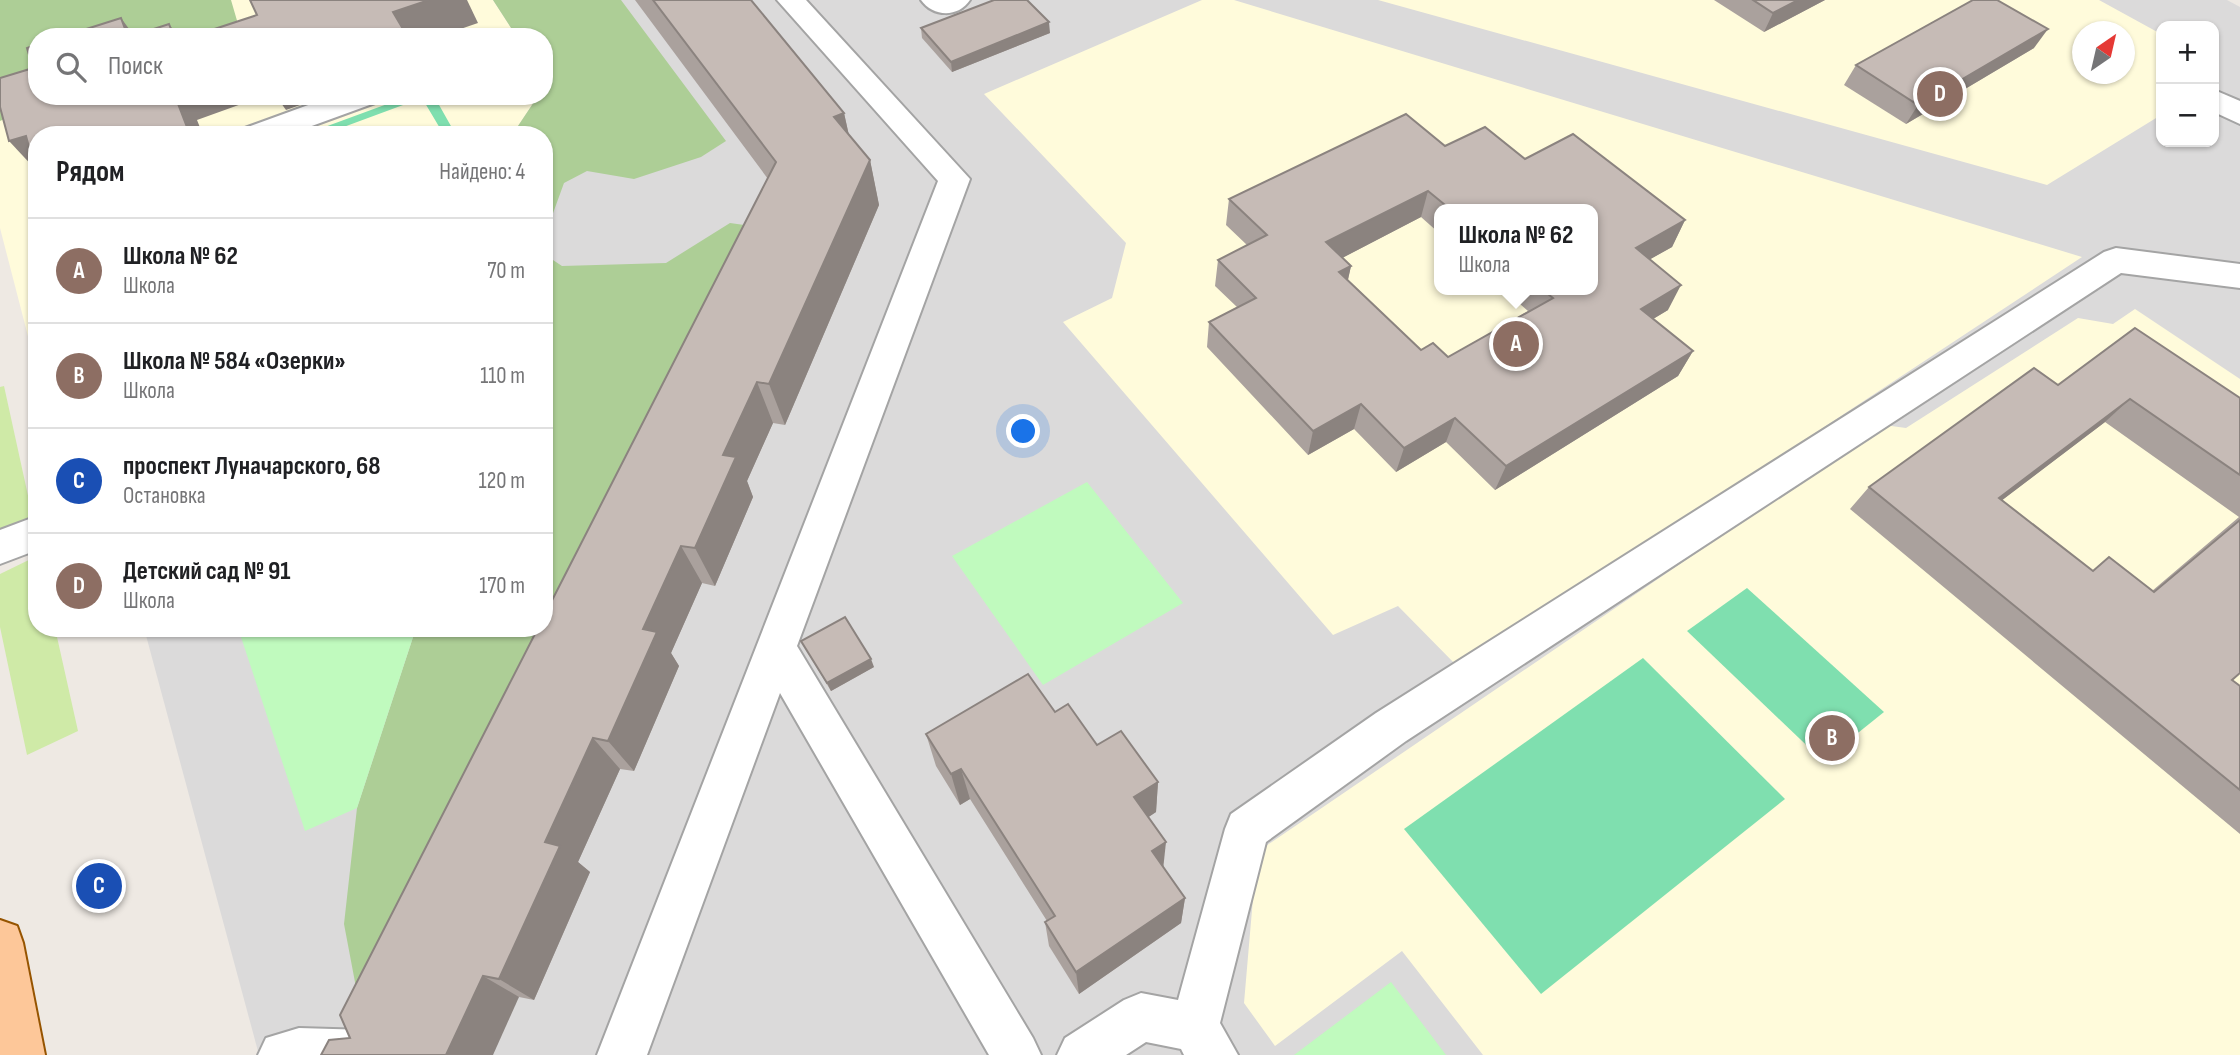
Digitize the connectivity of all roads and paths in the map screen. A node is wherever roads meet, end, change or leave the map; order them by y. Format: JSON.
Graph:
{"nodes":[{"id":1,"x":791,"y":0,"type":"edge"},
{"id":2,"x":935,"y":0,"type":"edge"},
{"id":3,"x":956,"y":0,"type":"edge"},
{"id":4,"x":339,"y":105,"type":"edge"},
{"id":5,"x":281,"y":126,"type":"edge"},
{"id":6,"x":2240,"y":276,"type":"edge"},
{"id":7,"x":28,"y":536,"type":"edge"},
{"id":8,"x":0,"y":548,"type":"edge"},
{"id":9,"x":776,"y":648,"type":"junction"},
{"id":10,"x":0,"y":943,"type":"edge"},
{"id":11,"x":1204,"y":1041,"type":"edge"},
{"id":12,"x":20,"y":1055,"type":"edge"},
{"id":13,"x":283,"y":1055,"type":"edge"},
{"id":14,"x":367,"y":1055,"type":"edge"},
{"id":15,"x":622,"y":1055,"type":"edge"},
{"id":16,"x":1016,"y":1055,"type":"edge"},
{"id":17,"x":1082,"y":1055,"type":"edge"}],
"edges":[{"from":1,"to":9,"type":"lane"},
{"from":2,"to":3,"type":"lane"},
{"from":4,"to":5,"type":"lane"},
{"from":6,"to":11,"type":"lane"},
{"from":7,"to":8,"type":"lane"},
{"from":9,"to":15,"type":"lane"},
{"from":9,"to":16,"type":"lane"},
{"from":10,"to":12,"type":"main road"},
{"from":11,"to":17,"type":"lane"},
{"from":13,"to":14,"type":"lane"}]}
